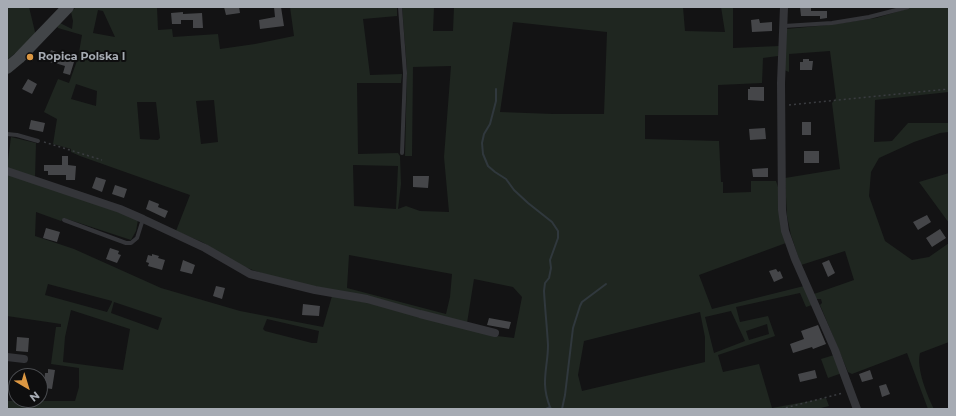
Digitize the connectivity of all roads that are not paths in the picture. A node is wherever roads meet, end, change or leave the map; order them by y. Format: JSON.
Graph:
{"nodes":[{"id":1,"x":68,"y":7,"type":"edge"},
{"id":2,"x":400,"y":7,"type":"edge"},
{"id":3,"x":784,"y":7,"type":"edge"},
{"id":4,"x":908,"y":7,"type":"edge"},
{"id":5,"x":784,"y":26,"type":"junction"},
{"id":6,"x":7,"y":68,"type":"edge"},
{"id":7,"x":7,"y":134,"type":"edge"},
{"id":8,"x":38,"y":141,"type":"road end"},
{"id":9,"x":402,"y":153,"type":"dead end"},
{"id":10,"x":7,"y":171,"type":"edge"},
{"id":11,"x":143,"y":219,"type":"junction"},
{"id":12,"x":64,"y":220,"type":"dead end"},
{"id":13,"x":495,"y":333,"type":"dead end"},
{"id":14,"x":7,"y":357,"type":"edge"},
{"id":15,"x":24,"y":359,"type":"dead end"},
{"id":16,"x":858,"y":409,"type":"edge"}],
"edges":[{"from":1,"to":6,"type":"street"},
{"from":2,"to":9,"type":"lane"},
{"from":3,"to":5,"type":"street"},
{"from":4,"to":5,"type":"lane"},
{"from":5,"to":16,"type":"street"},
{"from":7,"to":8,"type":"lane"},
{"from":10,"to":11,"type":"street"},
{"from":11,"to":12,"type":"lane"},
{"from":11,"to":13,"type":"street"},
{"from":14,"to":15,"type":"street"}]}
